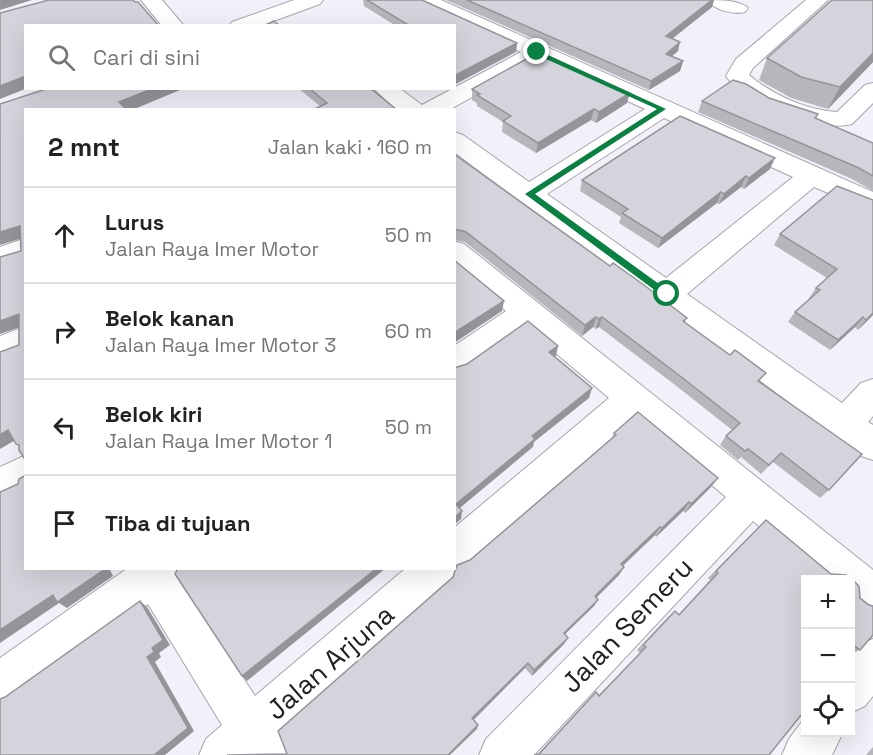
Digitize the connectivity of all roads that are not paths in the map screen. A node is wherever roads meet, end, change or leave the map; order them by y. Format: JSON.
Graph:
{"nodes":[{"id":1,"x":151,"y":0,"type":"edge"},
{"id":2,"x":313,"y":0,"type":"edge"},
{"id":3,"x":424,"y":0,"type":"edge"},
{"id":4,"x":717,"y":0,"type":"edge"},
{"id":5,"x":818,"y":0,"type":"edge"},
{"id":6,"x":738,"y":8,"type":"dead end"},
{"id":7,"x":278,"y":11,"type":"junction"},
{"id":8,"x":172,"y":24,"type":"edge"},
{"id":9,"x":243,"y":24,"type":"edge"},
{"id":10,"x":295,"y":24,"type":"edge"},
{"id":11,"x":537,"y":52,"type":"junction"},
{"id":12,"x":387,"y":90,"type":"edge"},
{"id":13,"x":873,"y":90,"type":"edge"},
{"id":14,"x":410,"y":108,"type":"edge"},
{"id":15,"x":434,"y":108,"type":"edge"},
{"id":16,"x":662,"y":109,"type":"junction"},
{"id":17,"x":456,"y":141,"type":"edge"},
{"id":18,"x":811,"y":176,"type":"junction"},
{"id":19,"x":529,"y":194,"type":"junction"},
{"id":20,"x":873,"y":203,"type":"edge"},
{"id":21,"x":456,"y":253,"type":"edge"},
{"id":22,"x":667,"y":294,"type":"junction"},
{"id":23,"x":528,"y":311,"type":"junction"},
{"id":24,"x":24,"y":339,"type":"edge"},
{"id":25,"x":0,"y":351,"type":"edge"},
{"id":26,"x":456,"y":362,"type":"edge"},
{"id":27,"x":873,"y":393,"type":"edge"},
{"id":28,"x":633,"y":398,"type":"junction"},
{"id":29,"x":844,"y":423,"type":"junction"},
{"id":30,"x":873,"y":445,"type":"edge"},
{"id":31,"x":24,"y":472,"type":"edge"},
{"id":32,"x":0,"y":486,"type":"edge"},
{"id":33,"x":752,"y":496,"type":"junction"},
{"id":34,"x":456,"y":551,"type":"edge"},
{"id":35,"x":435,"y":570,"type":"edge"},
{"id":36,"x":155,"y":571,"type":"edge"},
{"id":37,"x":873,"y":596,"type":"edge"},
{"id":38,"x":873,"y":660,"type":"edge"},
{"id":39,"x":0,"y":684,"type":"edge"},
{"id":40,"x":855,"y":684,"type":"edge"},
{"id":41,"x":818,"y":737,"type":"edge"},
{"id":42,"x":247,"y":747,"type":"edge"},
{"id":43,"x":502,"y":755,"type":"edge"},
{"id":44,"x":805,"y":755,"type":"edge"}],
"edges":[{"from":1,"to":8,"type":"street"},
{"from":2,"to":7,"type":"street"},
{"from":3,"to":11,"type":"street"},
{"from":4,"to":6,"type":"street"},
{"from":5,"to":13,"type":"street"},
{"from":7,"to":9,"type":"street"},
{"from":7,"to":10,"type":"street"},
{"from":11,"to":15,"type":"street"},
{"from":11,"to":16,"type":"street"},
{"from":12,"to":14,"type":"street"},
{"from":16,"to":18,"type":"street"},
{"from":16,"to":19,"type":"street"},
{"from":17,"to":19,"type":"street"},
{"from":18,"to":20,"type":"street"},
{"from":18,"to":22,"type":"street"},
{"from":19,"to":22,"type":"street"},
{"from":21,"to":23,"type":"street"},
{"from":22,"to":29,"type":"street"},
{"from":23,"to":26,"type":"street"},
{"from":23,"to":28,"type":"street"},
{"from":24,"to":25,"type":"street"},
{"from":27,"to":29,"type":"street"},
{"from":28,"to":33,"type":"street"},
{"from":28,"to":34,"type":"street"},
{"from":29,"to":30,"type":"street"},
{"from":31,"to":32,"type":"street"},
{"from":33,"to":37,"type":"street"},
{"from":33,"to":43,"type":"street","name":"Jalan Semeru"},
{"from":35,"to":42,"type":"street","name":"Jalan Arjuna"},
{"from":36,"to":39,"type":"street"},
{"from":36,"to":42,"type":"street"},
{"from":38,"to":40,"type":"street"},
{"from":41,"to":44,"type":"street"}]}
